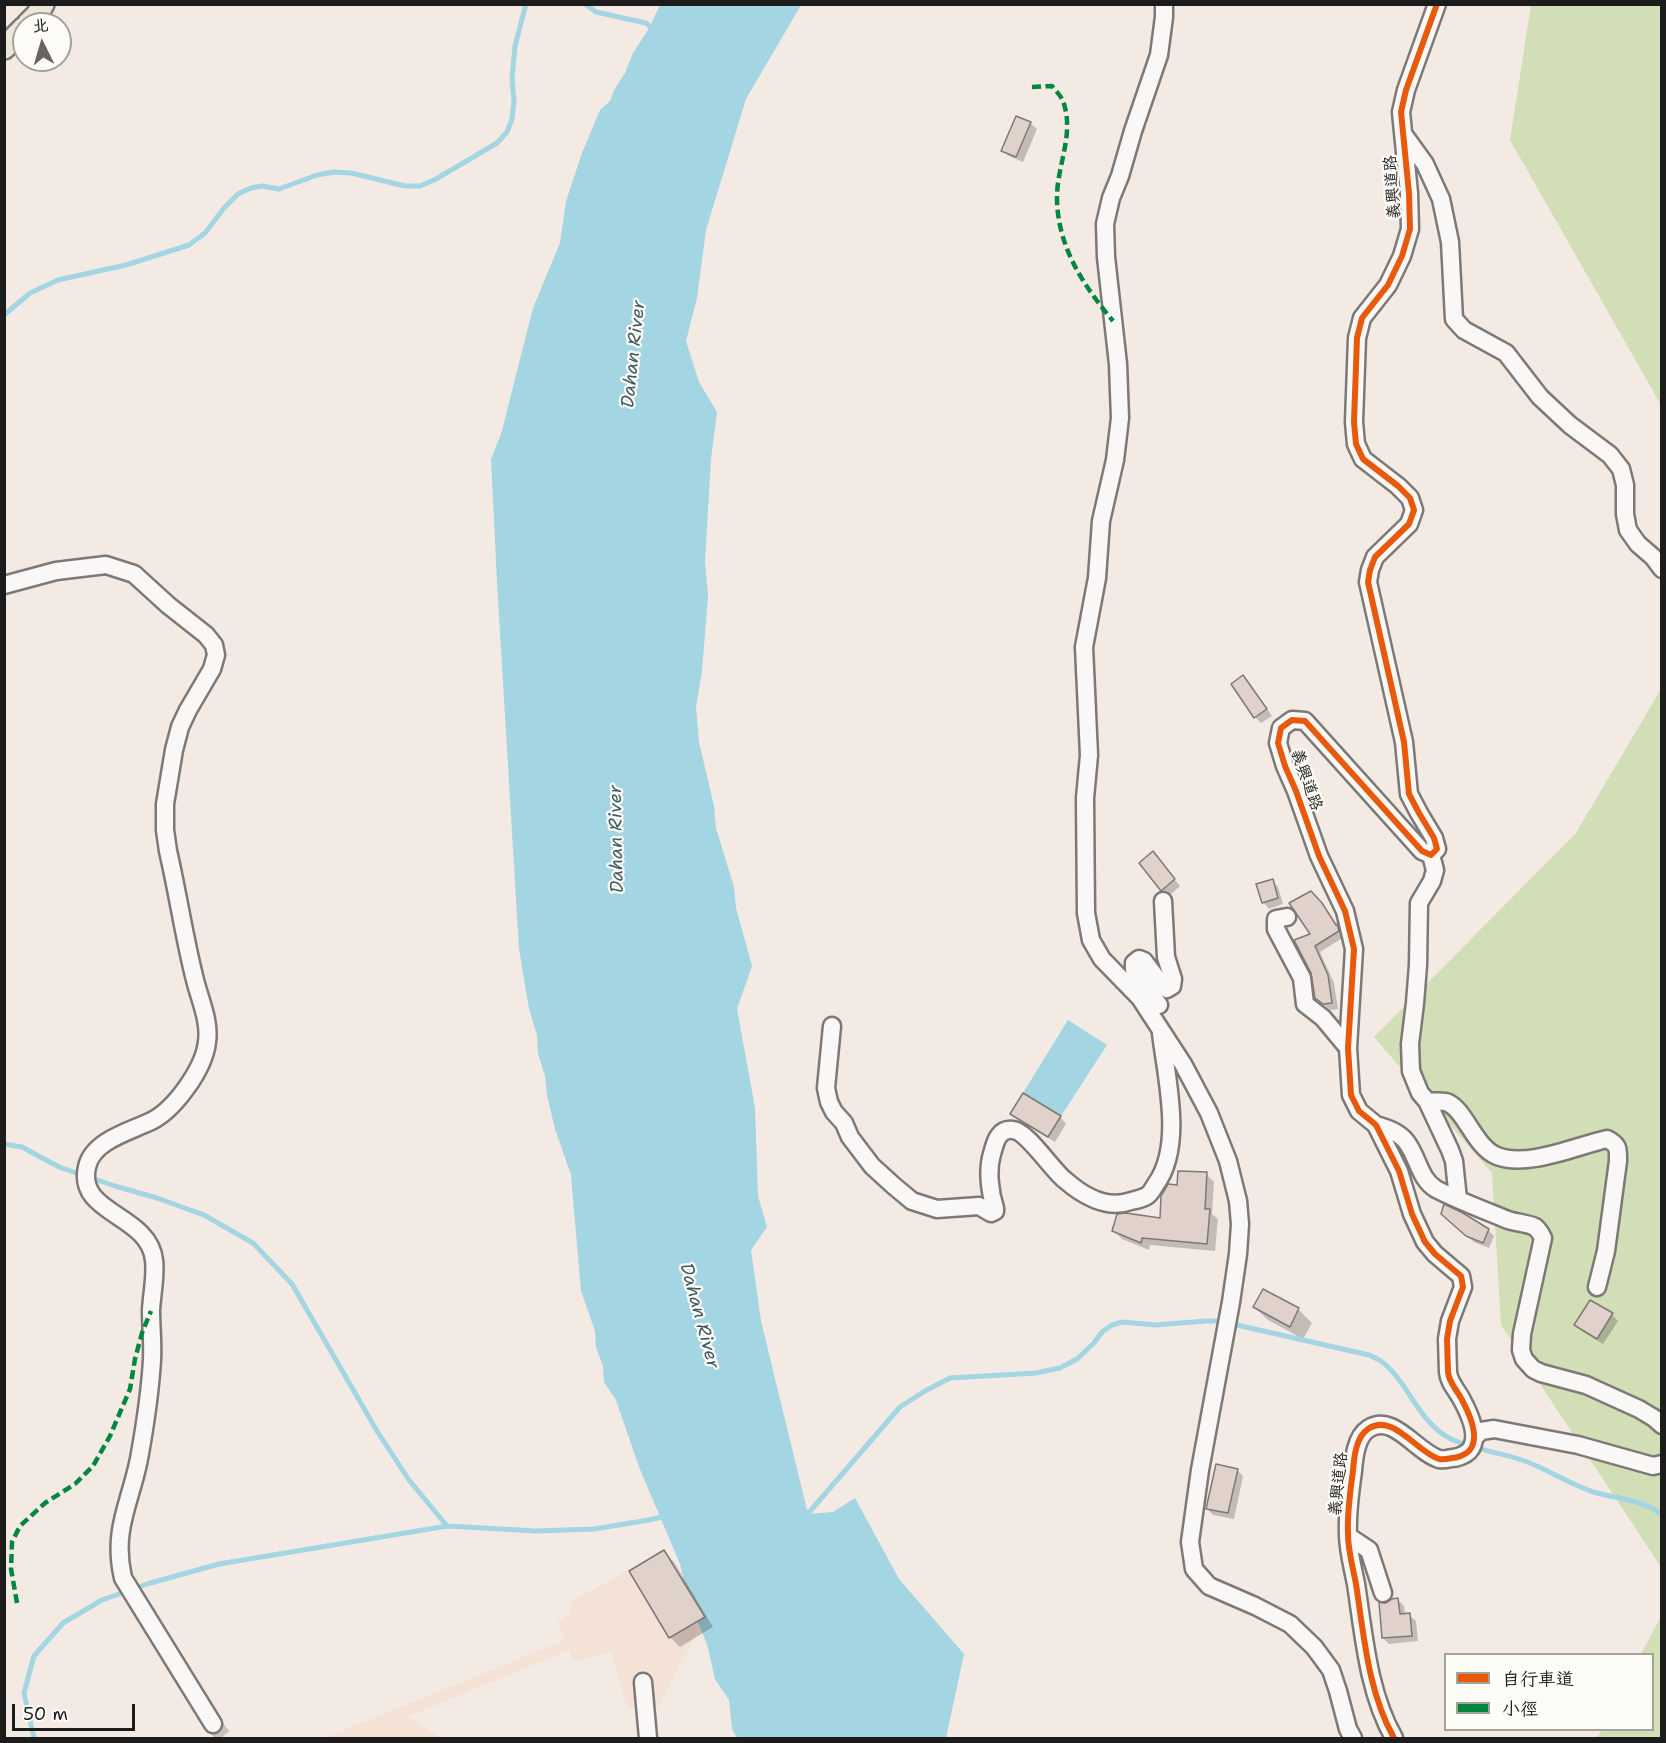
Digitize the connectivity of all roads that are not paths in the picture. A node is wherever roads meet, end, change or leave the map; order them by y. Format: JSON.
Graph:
{"nodes":[{"id":1,"x":1164,"y":4,"type":"edge"},
{"id":2,"x":1437,"y":4,"type":"edge"},
{"id":3,"x":1402,"y":133,"type":"junction"},
{"id":4,"x":1662,"y":569,"type":"edge"},
{"id":5,"x":4,"y":585,"type":"edge"},
{"id":6,"x":1431,"y":855,"type":"junction"},
{"id":7,"x":1163,"y":901,"type":"dead end"},
{"id":8,"x":1287,"y":917,"type":"dead end"},
{"id":9,"x":832,"y":1026,"type":"dead end"},
{"id":10,"x":1160,"y":1027,"type":"junction"},
{"id":11,"x":1348,"y":1048,"type":"junction"},
{"id":12,"x":1427,"y":1101,"type":"junction"},
{"id":13,"x":1376,"y":1125,"type":"junction"},
{"id":14,"x":1458,"y":1199,"type":"junction"},
{"id":15,"x":1597,"y":1287,"type":"dead end"},
{"id":16,"x":1662,"y":1425,"type":"edge"},
{"id":17,"x":1475,"y":1437,"type":"junction"},
{"id":18,"x":1662,"y":1464,"type":"edge"},
{"id":19,"x":1348,"y":1536,"type":"junction"},
{"id":20,"x":1383,"y":1593,"type":"dead end"},
{"id":21,"x":643,"y":1682,"type":"dead end"},
{"id":22,"x":213,"y":1724,"type":"tunnel mouth"},
{"id":23,"x":648,"y":1738,"type":"edge"},
{"id":24,"x":1353,"y":1738,"type":"edge"},
{"id":25,"x":1394,"y":1738,"type":"edge"}],
"edges":[{"from":1,"to":10,"type":"street"},
{"from":2,"to":3,"type":"street","name":"義興道路"},
{"from":3,"to":4,"type":"street"},
{"from":3,"to":6,"type":"street","name":"義興道路"},
{"from":5,"to":22,"type":"street"},
{"from":6,"to":11,"type":"street","name":"義興道路"},
{"from":6,"to":12,"type":"street"},
{"from":7,"to":10,"type":"street"},
{"from":8,"to":11,"type":"street"},
{"from":9,"to":10,"type":"street"},
{"from":10,"to":24,"type":"street"},
{"from":11,"to":13,"type":"street","name":"義興道路"},
{"from":12,"to":14,"type":"street"},
{"from":12,"to":15,"type":"street"},
{"from":13,"to":14,"type":"street"},
{"from":13,"to":17,"type":"street","name":"義興道路"},
{"from":14,"to":16,"type":"street"},
{"from":17,"to":18,"type":"street"},
{"from":17,"to":19,"type":"street","name":"義興道路"},
{"from":19,"to":20,"type":"street"},
{"from":19,"to":25,"type":"street","name":"義興道路"},
{"from":21,"to":23,"type":"street"}]}
